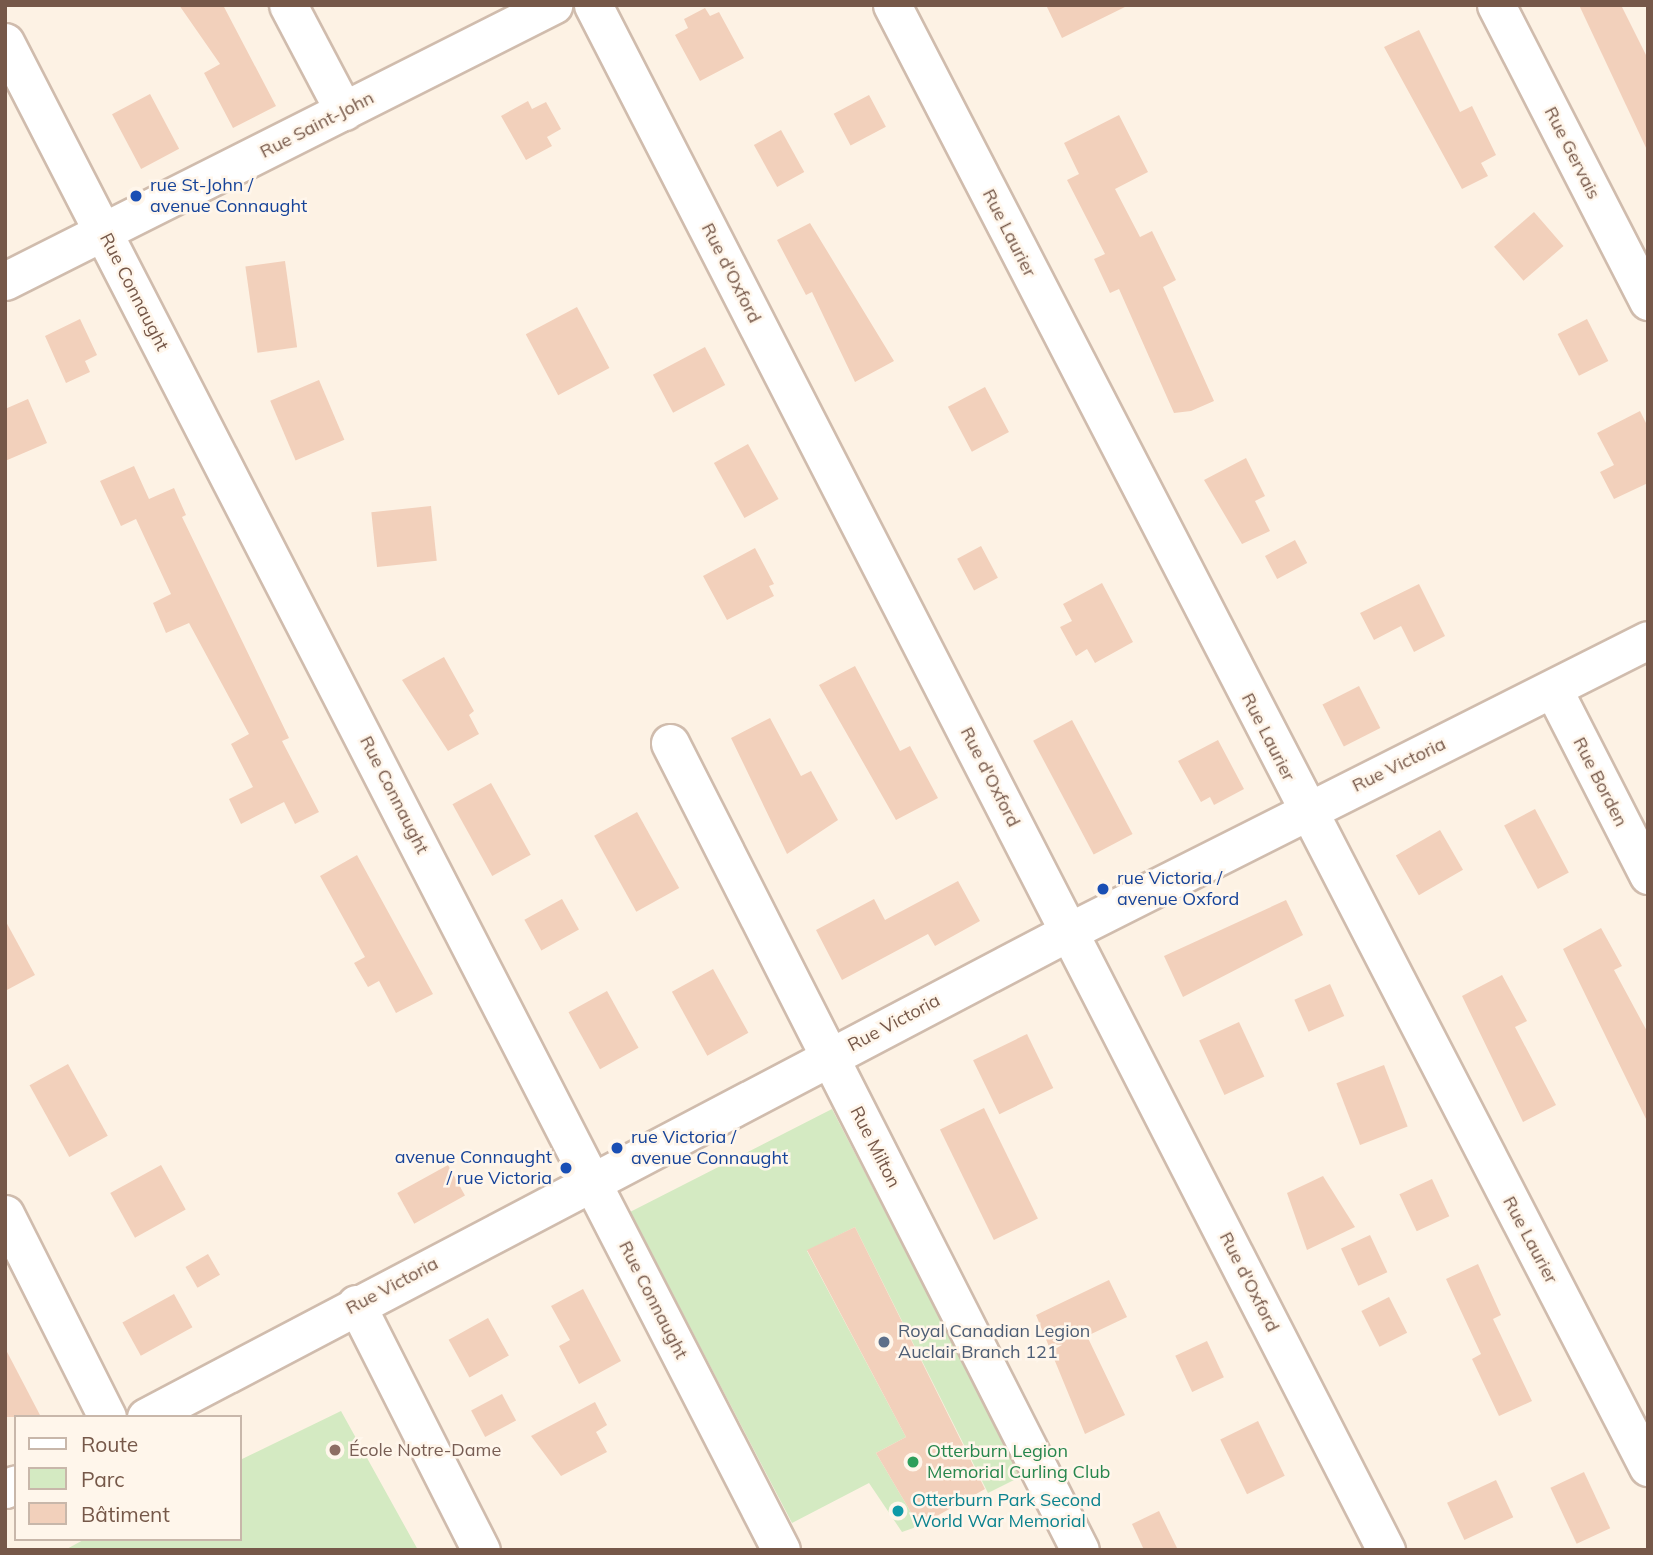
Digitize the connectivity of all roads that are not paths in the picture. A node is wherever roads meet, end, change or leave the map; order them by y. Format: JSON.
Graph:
{"nodes":[{"id":1,"x":288,"y":5,"type":"edge"},
{"id":2,"x":553,"y":5,"type":"edge"},
{"id":3,"x":593,"y":5,"type":"edge"},
{"id":4,"x":892,"y":5,"type":"edge"},
{"id":5,"x":1496,"y":5,"type":"edge"},
{"id":6,"x":5,"y":42,"type":"edge"},
{"id":7,"x":344,"y":111,"type":"junction"},
{"id":8,"x":103,"y":232,"type":"junction"},
{"id":9,"x":5,"y":281,"type":"edge"},
{"id":10,"x":1648,"y":301,"type":"edge"},
{"id":11,"x":1648,"y":640,"type":"edge"},
{"id":12,"x":1553,"y":689,"type":"junction"},
{"id":13,"x":670,"y":743,"type":"dead end"},
{"id":14,"x":1306,"y":811,"type":"junction"},
{"id":15,"x":1648,"y":875,"type":"edge"},
{"id":16,"x":1070,"y":931,"type":"junction"},
{"id":17,"x":829,"y":1057,"type":"junction"},
{"id":18,"x":593,"y":1181,"type":"junction"},
{"id":19,"x":5,"y":1214,"type":"edge"},
{"id":20,"x":356,"y":1304,"type":"junction"},
{"id":21,"x":106,"y":1415,"type":"edge"},
{"id":22,"x":150,"y":1415,"type":"edge"},
{"id":23,"x":1648,"y":1467,"type":"edge"},
{"id":24,"x":481,"y":1550,"type":"edge"},
{"id":25,"x":781,"y":1550,"type":"edge"},
{"id":26,"x":1080,"y":1550,"type":"edge"},
{"id":27,"x":1386,"y":1550,"type":"edge"}],
"edges":[{"from":1,"to":7,"type":"street"},
{"from":2,"to":7,"type":"street","name":"Rue Saint-John"},
{"from":3,"to":16,"type":"street","name":"Rue d'Oxford"},
{"from":4,"to":14,"type":"street","name":"Rue Laurier"},
{"from":5,"to":10,"type":"street","name":"Rue Gervais"},
{"from":6,"to":8,"type":"street","name":"Rue Connaught"},
{"from":7,"to":8,"type":"street","name":"Rue Saint-John"},
{"from":8,"to":9,"type":"street","name":"Rue Saint-John"},
{"from":8,"to":18,"type":"street","name":"Rue Connaught"},
{"from":11,"to":12,"type":"street","name":"Rue Victoria"},
{"from":12,"to":14,"type":"street","name":"Rue Victoria"},
{"from":12,"to":15,"type":"street","name":"Rue Borden"},
{"from":13,"to":17,"type":"street","name":"Rue Milton"},
{"from":14,"to":16,"type":"street","name":"Rue Victoria"},
{"from":14,"to":23,"type":"street","name":"Rue Laurier"},
{"from":16,"to":17,"type":"street","name":"Rue Victoria"},
{"from":16,"to":27,"type":"street","name":"Rue d'Oxford"},
{"from":17,"to":18,"type":"street","name":"Rue Victoria"},
{"from":17,"to":26,"type":"street","name":"Rue Milton"},
{"from":18,"to":20,"type":"street","name":"Rue Victoria"},
{"from":18,"to":25,"type":"street","name":"Rue Connaught"},
{"from":19,"to":21,"type":"street"},
{"from":20,"to":22,"type":"street","name":"Rue Victoria"},
{"from":20,"to":24,"type":"street"}]}
